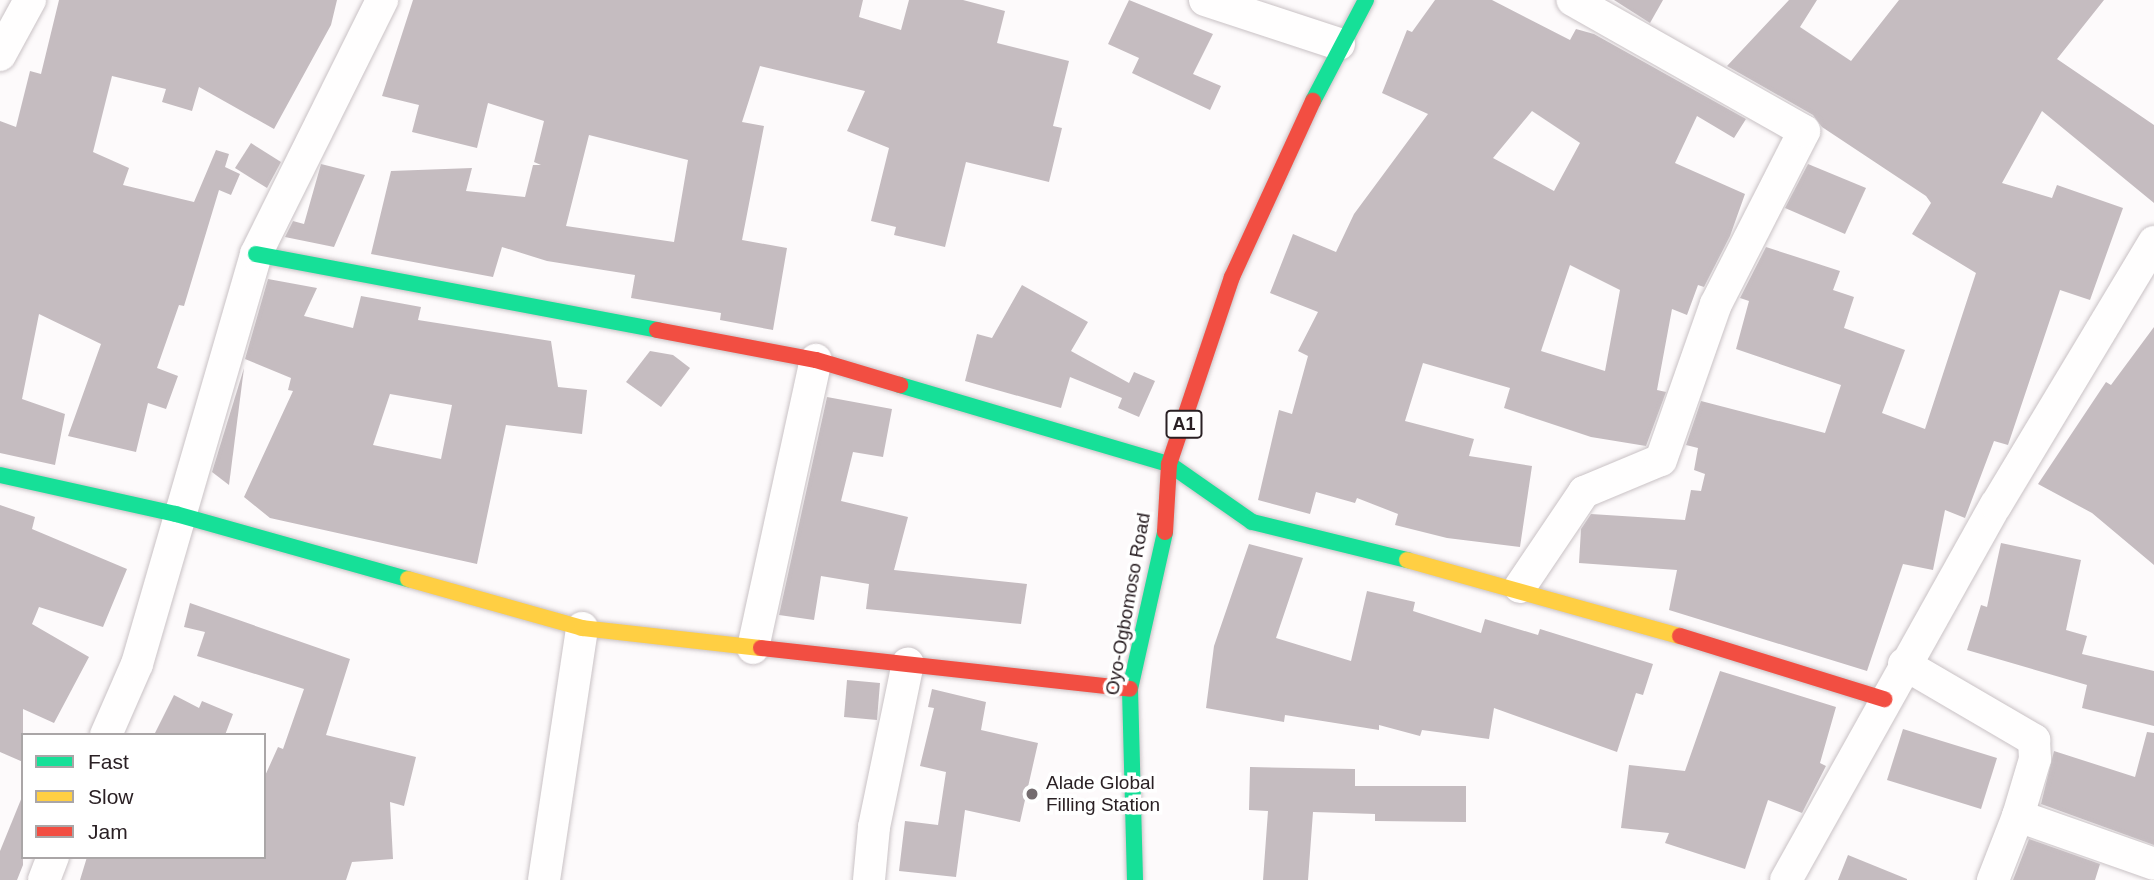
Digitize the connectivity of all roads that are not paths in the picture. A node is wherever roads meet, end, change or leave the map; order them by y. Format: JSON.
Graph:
{"nodes":[{"id":1,"x":30,"y":0,"type":"edge"},
{"id":2,"x":382,"y":0,"type":"edge"},
{"id":3,"x":1205,"y":0,"type":"edge"},
{"id":4,"x":1366,"y":0,"type":"edge"},
{"id":5,"x":1572,"y":0,"type":"edge"},
{"id":6,"x":1339,"y":44,"type":"junction"},
{"id":7,"x":0,"y":55,"type":"edge"},
{"id":8,"x":2154,"y":242,"type":"edge"},
{"id":9,"x":256,"y":254,"type":"junction"},
{"id":10,"x":816,"y":360,"type":"junction"},
{"id":11,"x":1169,"y":464,"type":"junction"},
{"id":12,"x":0,"y":475,"type":"edge"},
{"id":13,"x":176,"y":514,"type":"junction"},
{"id":14,"x":1520,"y":587,"type":"junction"},
{"id":15,"x":582,"y":628,"type":"junction"},
{"id":16,"x":753,"y":648,"type":"junction"},
{"id":17,"x":908,"y":663,"type":"junction"},
{"id":18,"x":1904,"y":664,"type":"junction"},
{"id":19,"x":1130,"y":689,"type":"junction"},
{"id":20,"x":1884,"y":699,"type":"junction"},
{"id":21,"x":107,"y":733,"type":"edge"},
{"id":22,"x":2018,"y":816,"type":"junction"},
{"id":23,"x":52,"y":859,"type":"edge"},
{"id":24,"x":2154,"y":864,"type":"edge"},
{"id":25,"x":44,"y":880,"type":"edge"},
{"id":26,"x":544,"y":880,"type":"edge"},
{"id":27,"x":869,"y":880,"type":"edge"},
{"id":28,"x":1135,"y":880,"type":"edge"},
{"id":29,"x":1786,"y":880,"type":"edge"},
{"id":30,"x":1993,"y":880,"type":"edge"}],
"edges":[{"from":1,"to":7,"type":"street"},
{"from":2,"to":9,"type":"street"},
{"from":3,"to":6,"type":"street"},
{"from":4,"to":6,"type":"main road","name":"Oyo-Ogbomoso Road","number":"A1"},
{"from":5,"to":14,"type":"street"},
{"from":6,"to":11,"type":"main road","name":"Oyo-Ogbomoso Road","number":"A1"},
{"from":8,"to":18,"type":"street"},
{"from":9,"to":10,"type":"main road"},
{"from":9,"to":13,"type":"street"},
{"from":10,"to":11,"type":"main road"},
{"from":10,"to":16,"type":"street"},
{"from":11,"to":14,"type":"main road"},
{"from":11,"to":19,"type":"main road","name":"Oyo-Ogbomoso Road","number":"A1"},
{"from":12,"to":13,"type":"main road"},
{"from":13,"to":15,"type":"main road"},
{"from":13,"to":21,"type":"street"},
{"from":14,"to":20,"type":"main road"},
{"from":15,"to":16,"type":"main road"},
{"from":15,"to":26,"type":"street"},
{"from":16,"to":17,"type":"main road"},
{"from":17,"to":19,"type":"main road"},
{"from":17,"to":27,"type":"street"},
{"from":18,"to":20,"type":"street"},
{"from":18,"to":22,"type":"street"},
{"from":19,"to":28,"type":"main road","name":"Oyo-Ogbomoso Road","number":"A1"},
{"from":20,"to":29,"type":"street"},
{"from":22,"to":24,"type":"street"},
{"from":22,"to":30,"type":"street"},
{"from":23,"to":25,"type":"street"}]}
